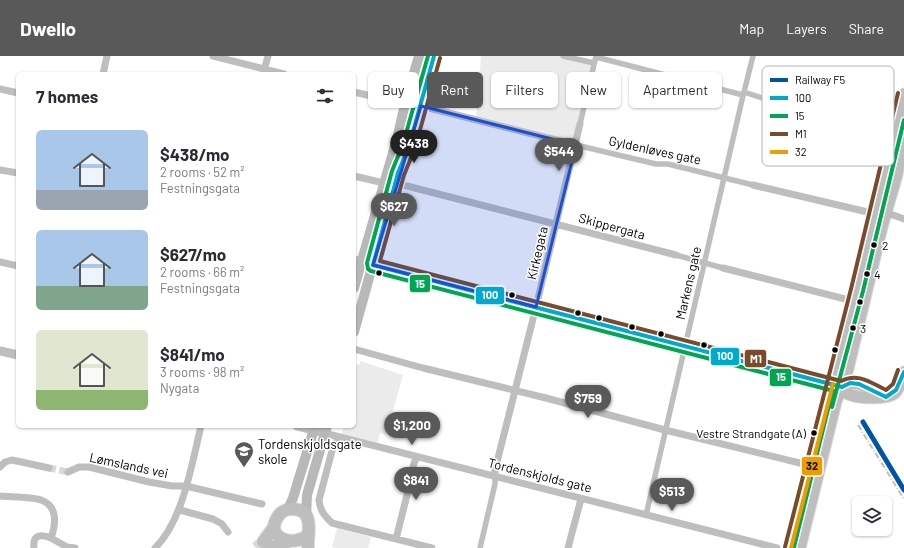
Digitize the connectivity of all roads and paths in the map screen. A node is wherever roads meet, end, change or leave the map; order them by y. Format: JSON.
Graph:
{"nodes":[{"id":1,"x":108,"y":56,"type":"edge"},
{"id":2,"x":213,"y":56,"type":"edge"},
{"id":3,"x":268,"y":56,"type":"edge"},
{"id":4,"x":419,"y":56,"type":"edge"},
{"id":5,"x":434,"y":56,"type":"edge"},
{"id":6,"x":563,"y":56,"type":"edge"},
{"id":7,"x":753,"y":56,"type":"edge"},
{"id":8,"x":595,"y":59,"type":"edge"},
{"id":9,"x":104,"y":72,"type":"edge"},
{"id":10,"x":264,"y":72,"type":"edge"},
{"id":11,"x":414,"y":72,"type":"edge"},
{"id":12,"x":0,"y":89,"type":"edge"},
{"id":13,"x":356,"y":92,"type":"edge"},
{"id":14,"x":16,"y":93,"type":"edge"},
{"id":15,"x":744,"y":94,"type":"junction"},
{"id":16,"x":904,"y":94,"type":"edge"},
{"id":17,"x":368,"y":95,"type":"edge"},
{"id":18,"x":762,"y":98,"type":"edge"},
{"id":19,"x":421,"y":106,"type":"junction"},
{"id":20,"x":404,"y":108,"type":"edge"},
{"id":21,"x":580,"y":124,"type":"joint"},
{"id":22,"x":901,"y":134,"type":"edge"},
{"id":23,"x":576,"y":145,"type":"junction"},
{"id":24,"x":894,"y":162,"type":"edge"},
{"id":25,"x":893,"y":166,"type":"edge"},
{"id":26,"x":0,"y":170,"type":"edge"},
{"id":27,"x":16,"y":173,"type":"edge"},
{"id":28,"x":356,"y":177,"type":"edge"},
{"id":29,"x":724,"y":178,"type":"junction"},
{"id":30,"x":384,"y":184,"type":"junction"},
{"id":31,"x":395,"y":185,"type":"junction"},
{"id":32,"x":753,"y":185,"type":"joint"},
{"id":33,"x":881,"y":214,"type":"junction"},
{"id":34,"x":904,"y":219,"type":"edge"},
{"id":35,"x":556,"y":224,"type":"junction"},
{"id":36,"x":676,"y":255,"type":"joint"},
{"id":37,"x":358,"y":260,"type":"edge"},
{"id":38,"x":0,"y":262,"type":"edge"},
{"id":39,"x":704,"y":262,"type":"junction"},
{"id":40,"x":373,"y":265,"type":"junction"},
{"id":41,"x":16,"y":266,"type":"edge"},
{"id":42,"x":723,"y":268,"type":"joint"},
{"id":43,"x":356,"y":274,"type":"edge"},
{"id":44,"x":859,"y":302,"type":"junction"},
{"id":45,"x":536,"y":307,"type":"junction"},
{"id":46,"x":356,"y":325,"type":"edge"},
{"id":47,"x":685,"y":347,"type":"junction"},
{"id":48,"x":356,"y":350,"type":"edge"},
{"id":49,"x":0,"y":351,"type":"edge"},
{"id":50,"x":16,"y":355,"type":"edge"},
{"id":51,"x":904,"y":372,"type":"edge"},
{"id":52,"x":837,"y":386,"type":"junction"},
{"id":53,"x":516,"y":390,"type":"junction"},
{"id":54,"x":200,"y":428,"type":"edge"},
{"id":55,"x":314,"y":428,"type":"edge"},
{"id":56,"x":326,"y":430,"type":"edge"},
{"id":57,"x":665,"y":430,"type":"junction"},
{"id":58,"x":336,"y":442,"type":"dead end"},
{"id":59,"x":417,"y":457,"type":"junction"},
{"id":60,"x":812,"y":466,"type":"junction"},
{"id":61,"x":0,"y":467,"type":"edge"},
{"id":62,"x":49,"y":468,"type":"tunnel mouth"},
{"id":63,"x":68,"y":472,"type":"tunnel mouth"},
{"id":64,"x":495,"y":477,"type":"junction"},
{"id":65,"x":186,"y":486,"type":"junction"},
{"id":66,"x":0,"y":496,"type":"edge"},
{"id":67,"x":582,"y":499,"type":"junction"},
{"id":68,"x":262,"y":504,"type":"dead end"},
{"id":69,"x":288,"y":509,"type":"junction"},
{"id":70,"x":180,"y":510,"type":"junction"},
{"id":71,"x":646,"y":515,"type":"junction"},
{"id":72,"x":306,"y":516,"type":"junction"},
{"id":73,"x":274,"y":527,"type":"junction"},
{"id":74,"x":228,"y":532,"type":"dead end"},
{"id":75,"x":308,"y":535,"type":"junction"},
{"id":76,"x":51,"y":538,"type":"junction"},
{"id":77,"x":396,"y":539,"type":"junction"},
{"id":78,"x":266,"y":545,"type":"edge"},
{"id":79,"x":291,"y":545,"type":"edge"},
{"id":80,"x":67,"y":547,"type":"edge"},
{"id":81,"x":34,"y":548,"type":"edge"},
{"id":82,"x":75,"y":548,"type":"edge"},
{"id":83,"x":155,"y":548,"type":"edge"},
{"id":84,"x":308,"y":548,"type":"edge"},
{"id":85,"x":432,"y":548,"type":"edge"},
{"id":86,"x":480,"y":548,"type":"edge"},
{"id":87,"x":568,"y":548,"type":"edge"},
{"id":88,"x":777,"y":548,"type":"edge"},
{"id":89,"x":791,"y":548,"type":"edge"},
{"id":90,"x":800,"y":548,"type":"edge"}],
"edges":[{"from":1,"to":9,"type":"street"},
{"from":2,"to":10,"type":"street"},
{"from":3,"to":10,"type":"street"},
{"from":4,"to":11,"type":"main road"},
{"from":5,"to":19,"type":"main road"},
{"from":6,"to":8,"type":"street"},
{"from":7,"to":15,"type":"street","name":"Markens gate"},
{"from":8,"to":15,"type":"street"},
{"from":8,"to":21,"type":"street","name":"Kirkegata"},
{"from":12,"to":14,"type":"street"},
{"from":13,"to":17,"type":"street"},
{"from":15,"to":18,"type":"street"},
{"from":15,"to":29,"type":"street","name":"Markens gate"},
{"from":16,"to":22,"type":"main road"},
{"from":19,"to":23,"type":"street","name":"Gyldenløves gate"},
{"from":19,"to":31,"type":"main road"},
{"from":20,"to":30,"type":"main road"},
{"from":21,"to":23,"type":"street","name":"Kirkegata"},
{"from":22,"to":24,"type":"main road"},
{"from":23,"to":29,"type":"street","name":"Gyldenløves gate"},
{"from":23,"to":35,"type":"street","name":"Kirkegata"},
{"from":25,"to":33,"type":"main road"},
{"from":26,"to":27,"type":"street"},
{"from":28,"to":30,"type":"street","name":"Skippergata"},
{"from":29,"to":32,"type":"street","name":"Gyldenløves gate"},
{"from":29,"to":39,"type":"street","name":"Markens gate"},
{"from":30,"to":31,"type":"street","name":"Skippergata"},
{"from":30,"to":37,"type":"main road"},
{"from":31,"to":35,"type":"street","name":"Skippergata"},
{"from":31,"to":40,"type":"main road"},
{"from":32,"to":33,"type":"street","name":"Gyldenløves gate"},
{"from":33,"to":34,"type":"street","name":"Gyldenløves gate"},
{"from":33,"to":44,"type":"main road"},
{"from":35,"to":36,"type":"street","name":"Skippergata"},
{"from":35,"to":45,"type":"street","name":"Kirkegata"},
{"from":36,"to":39,"type":"street","name":"Skippergata"},
{"from":37,"to":40,"type":"street"},
{"from":37,"to":43,"type":"main road"},
{"from":38,"to":41,"type":"street"},
{"from":39,"to":42,"type":"street","name":"Skippergata"},
{"from":39,"to":47,"type":"street","name":"Markens gate"},
{"from":40,"to":45,"type":"street"},
{"from":40,"to":46,"type":"main road"},
{"from":42,"to":44,"type":"street","name":"Skippergata"},
{"from":44,"to":52,"type":"main road"},
{"from":45,"to":47,"type":"street"},
{"from":45,"to":53,"type":"street","name":"Kirkegata"},
{"from":47,"to":52,"type":"street"},
{"from":47,"to":57,"type":"street","name":"Markens gate"},
{"from":48,"to":53,"type":"street"},
{"from":49,"to":50,"type":"street"},
{"from":51,"to":52,"type":"main road"},
{"from":52,"to":60,"type":"main road"},
{"from":52,"to":90,"type":"main road"},
{"from":53,"to":57,"type":"street"},
{"from":53,"to":64,"type":"street","name":"Kirkegata"},
{"from":54,"to":65,"type":"street"},
{"from":55,"to":56,"type":"street","name":"Tordenskjolds gate"},
{"from":55,"to":69,"type":"main road"},
{"from":56,"to":59,"type":"street","name":"Tordenskjolds gate"},
{"from":56,"to":72,"type":"main road"},
{"from":57,"to":60,"type":"street"},
{"from":57,"to":71,"type":"street","name":"Markens gate"},
{"from":58,"to":77,"type":"street"},
{"from":59,"to":64,"type":"street","name":"Tordenskjolds gate"},
{"from":59,"to":77,"type":"street"},
{"from":60,"to":89,"type":"main road"},
{"from":61,"to":62,"type":"street"},
{"from":63,"to":65,"type":"street","name":"Lømslands vei"},
{"from":64,"to":67,"type":"street","name":"Tordenskjolds gate"},
{"from":64,"to":86,"type":"street","name":"Kirkegata"},
{"from":65,"to":68,"type":"street","name":"Lømslands vei"},
{"from":65,"to":70,"type":"street"},
{"from":66,"to":76,"type":"street"},
{"from":67,"to":71,"type":"street","name":"Tordenskjolds gate"},
{"from":67,"to":87,"type":"street"},
{"from":69,"to":72,"type":"highway"},
{"from":69,"to":73,"type":"highway"},
{"from":70,"to":74,"type":"street"},
{"from":70,"to":83,"type":"street"},
{"from":71,"to":88,"type":"street","name":"Tordenskjolds gate"},
{"from":72,"to":75,"type":"highway"},
{"from":73,"to":78,"type":"highway"},
{"from":73,"to":79,"type":"highway"},
{"from":75,"to":79,"type":"highway"},
{"from":75,"to":84,"type":"highway"},
{"from":76,"to":80,"type":"street"},
{"from":76,"to":81,"type":"street"},
{"from":77,"to":85,"type":"street"},
{"from":78,"to":79,"type":"highway"},
{"from":80,"to":82,"type":"street"}]}
